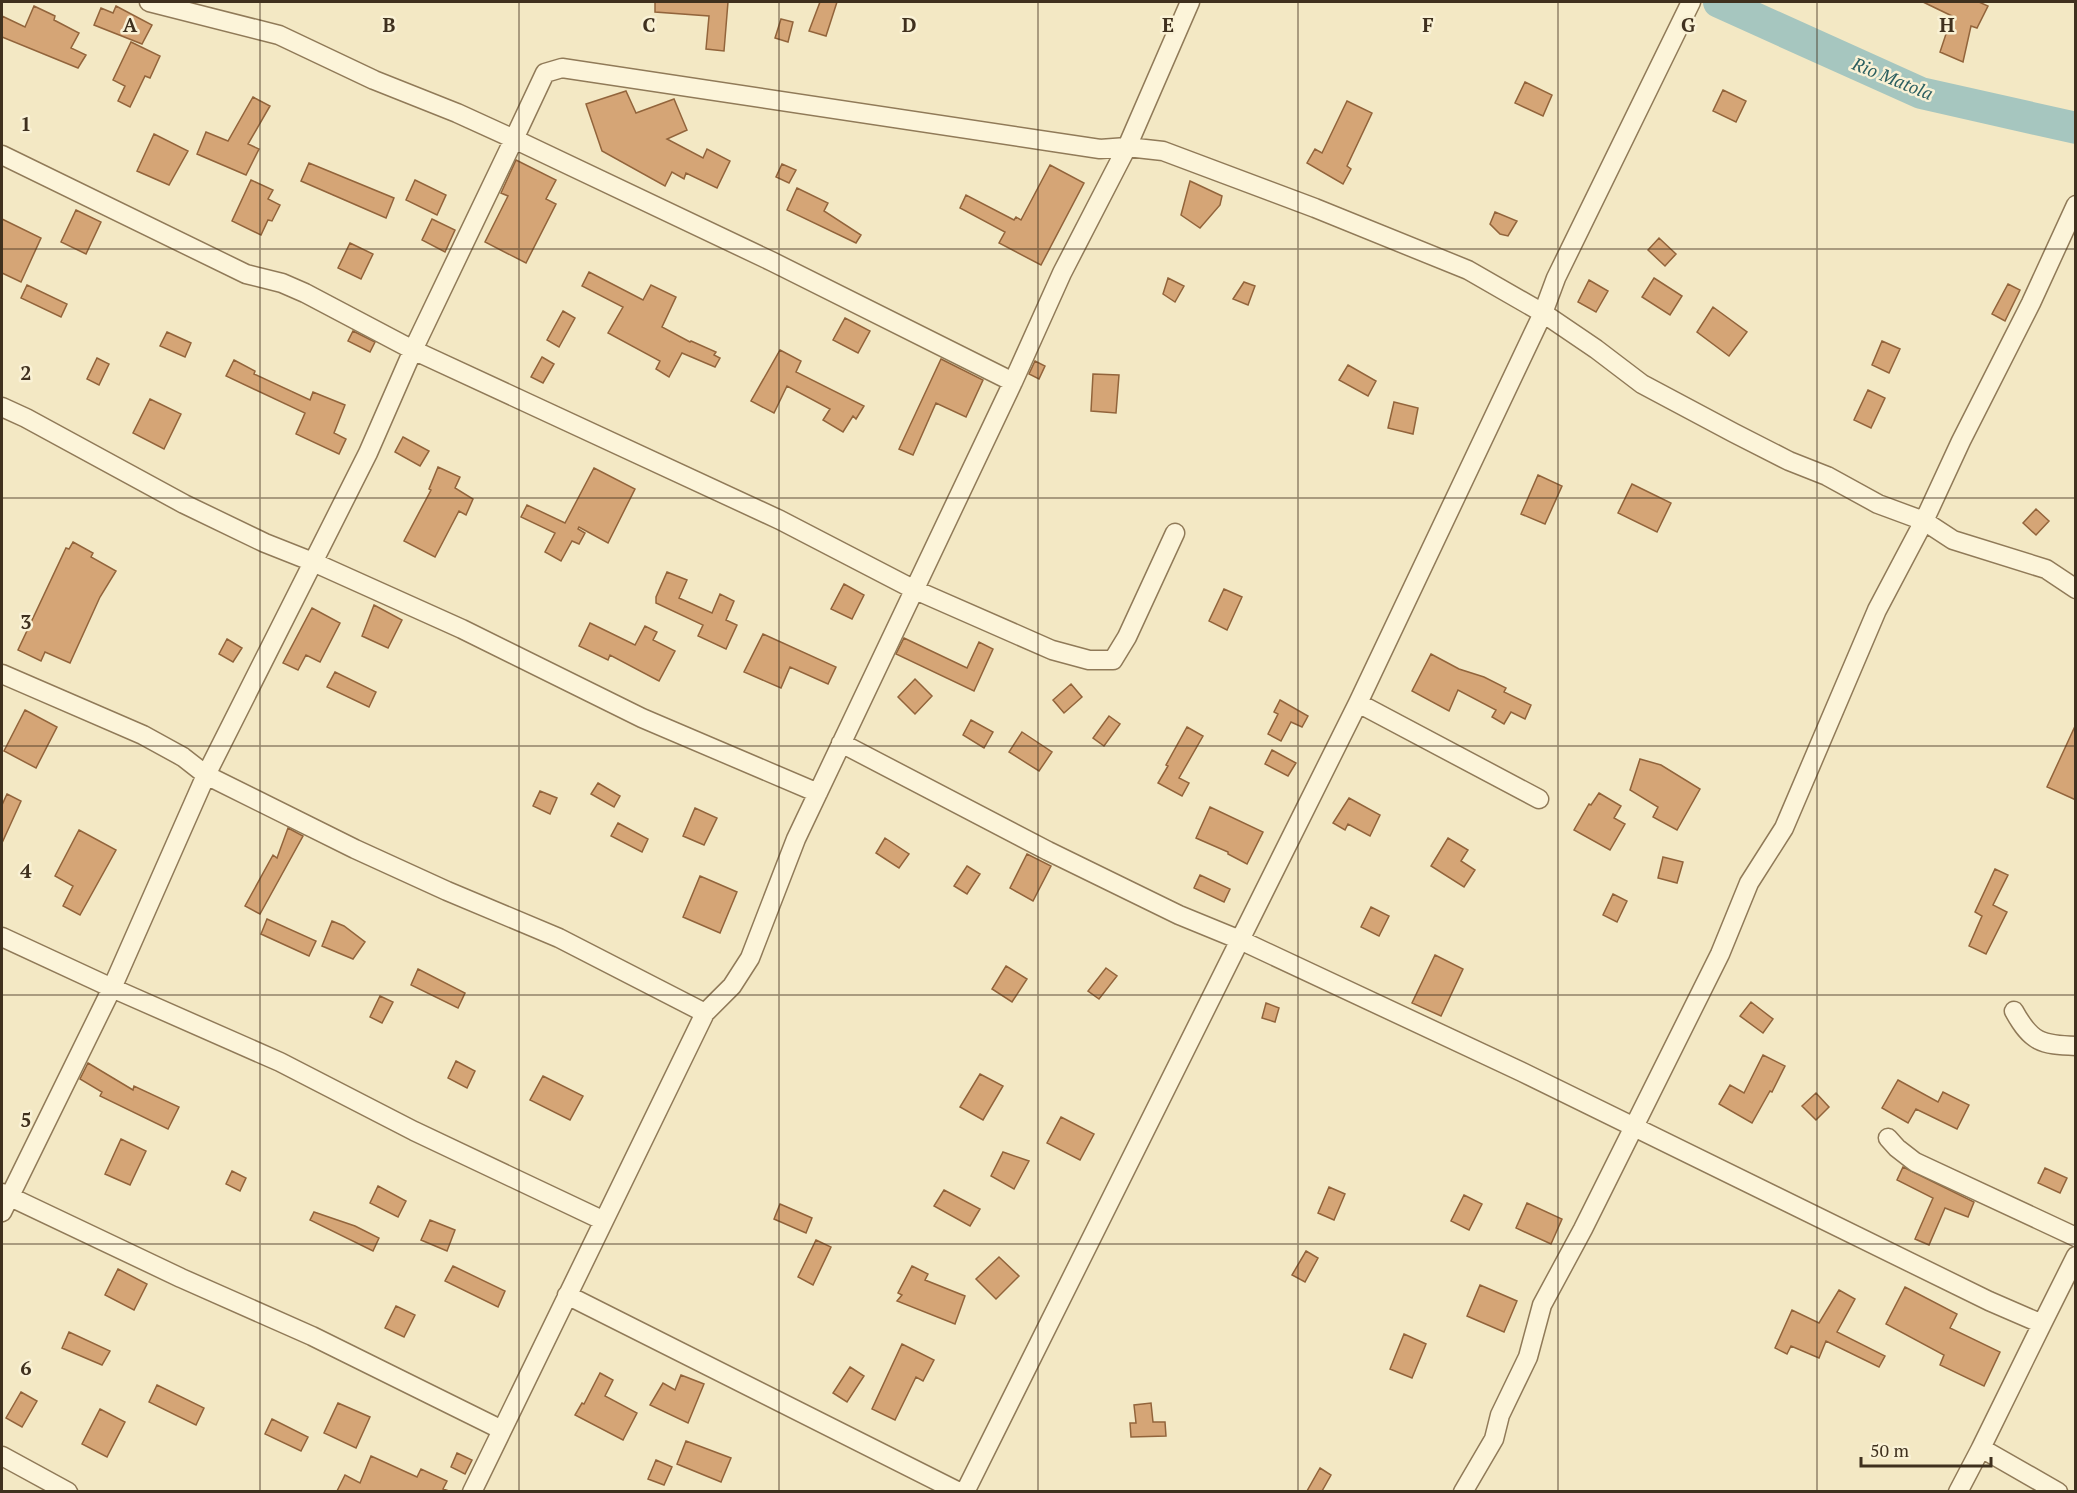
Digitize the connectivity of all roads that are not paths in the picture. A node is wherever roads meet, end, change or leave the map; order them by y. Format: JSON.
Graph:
{"nodes":[{"id":1,"x":149,"y":2,"type":"edge"},
{"id":2,"x":1190,"y":2,"type":"edge"},
{"id":3,"x":1691,"y":2,"type":"edge"},
{"id":4,"x":201,"y":8,"type":"edge"},
{"id":5,"x":514,"y":139,"type":"junction"},
{"id":6,"x":1127,"y":147,"type":"junction"},
{"id":7,"x":2,"y":155,"type":"edge"},
{"id":8,"x":2076,"y":205,"type":"edge"},
{"id":9,"x":1543,"y":313,"type":"junction"},
{"id":10,"x":413,"y":350,"type":"junction"},
{"id":11,"x":1013,"y":382,"type":"junction"},
{"id":12,"x":2,"y":407,"type":"edge"},
{"id":13,"x":1924,"y":521,"type":"junction"},
{"id":14,"x":1175,"y":533,"type":"dead end"},
{"id":15,"x":313,"y":562,"type":"junction"},
{"id":16,"x":913,"y":589,"type":"junction"},
{"id":17,"x":2076,"y":589,"type":"edge"},
{"id":18,"x":2,"y":674,"type":"edge"},
{"id":19,"x":1358,"y":703,"type":"junction"},
{"id":20,"x":841,"y":743,"type":"junction"},
{"id":21,"x":206,"y":775,"type":"junction"},
{"id":22,"x":818,"y":793,"type":"junction"},
{"id":23,"x":1539,"y":799,"type":"dead end"},
{"id":24,"x":2,"y":937,"type":"edge"},
{"id":25,"x":1240,"y":940,"type":"junction"},
{"id":26,"x":112,"y":988,"type":"junction"},
{"id":27,"x":2014,"y":1011,"type":"dead end"},
{"id":28,"x":705,"y":1013,"type":"junction"},
{"id":29,"x":2076,"y":1046,"type":"edge"},
{"id":30,"x":1634,"y":1127,"type":"junction"},
{"id":31,"x":1888,"y":1138,"type":"dead end"},
{"id":32,"x":4,"y":1200,"type":"edge"},
{"id":33,"x":603,"y":1220,"type":"junction"},
{"id":34,"x":2076,"y":1237,"type":"edge"},
{"id":35,"x":2076,"y":1256,"type":"edge"},
{"id":36,"x":567,"y":1295,"type":"junction"},
{"id":37,"x":2042,"y":1324,"type":"junction"},
{"id":38,"x":502,"y":1431,"type":"junction"},
{"id":39,"x":1981,"y":1448,"type":"junction"},
{"id":40,"x":2,"y":1456,"type":"edge"},
{"id":41,"x":68,"y":1491,"type":"edge"},
{"id":42,"x":472,"y":1491,"type":"edge"},
{"id":43,"x":959,"y":1491,"type":"edge"},
{"id":44,"x":965,"y":1491,"type":"edge"},
{"id":45,"x":1463,"y":1491,"type":"edge"},
{"id":46,"x":1958,"y":1491,"type":"edge"},
{"id":47,"x":2058,"y":1491,"type":"edge"}],
"edges":[{"from":1,"to":4,"type":"street"},
{"from":2,"to":6,"type":"street"},
{"from":3,"to":9,"type":"street"},
{"from":4,"to":5,"type":"street"},
{"from":5,"to":6,"type":"street"},
{"from":5,"to":10,"type":"street"},
{"from":5,"to":11,"type":"street"},
{"from":6,"to":9,"type":"street"},
{"from":6,"to":11,"type":"street"},
{"from":7,"to":10,"type":"street"},
{"from":8,"to":13,"type":"street"},
{"from":9,"to":13,"type":"street"},
{"from":9,"to":19,"type":"street"},
{"from":10,"to":15,"type":"street"},
{"from":10,"to":16,"type":"street"},
{"from":11,"to":16,"type":"street"},
{"from":12,"to":15,"type":"street"},
{"from":13,"to":17,"type":"street"},
{"from":13,"to":30,"type":"street"},
{"from":14,"to":16,"type":"street"},
{"from":15,"to":21,"type":"street"},
{"from":15,"to":22,"type":"street"},
{"from":16,"to":20,"type":"street"},
{"from":18,"to":21,"type":"street"},
{"from":19,"to":23,"type":"street"},
{"from":19,"to":25,"type":"street"},
{"from":20,"to":22,"type":"street"},
{"from":20,"to":25,"type":"street"},
{"from":21,"to":26,"type":"street"},
{"from":21,"to":28,"type":"street"},
{"from":22,"to":28,"type":"street"},
{"from":24,"to":26,"type":"street"},
{"from":25,"to":30,"type":"street"},
{"from":25,"to":44,"type":"street"},
{"from":26,"to":32,"type":"street"},
{"from":26,"to":33,"type":"street"},
{"from":27,"to":29,"type":"street"},
{"from":28,"to":33,"type":"street"},
{"from":30,"to":37,"type":"street"},
{"from":30,"to":45,"type":"street"},
{"from":31,"to":34,"type":"street"},
{"from":32,"to":38,"type":"street"},
{"from":33,"to":36,"type":"street"},
{"from":35,"to":37,"type":"street"},
{"from":36,"to":38,"type":"street"},
{"from":36,"to":43,"type":"street"},
{"from":37,"to":39,"type":"street"},
{"from":38,"to":42,"type":"street"},
{"from":39,"to":46,"type":"street"},
{"from":39,"to":47,"type":"street"},
{"from":40,"to":41,"type":"street"}]}
